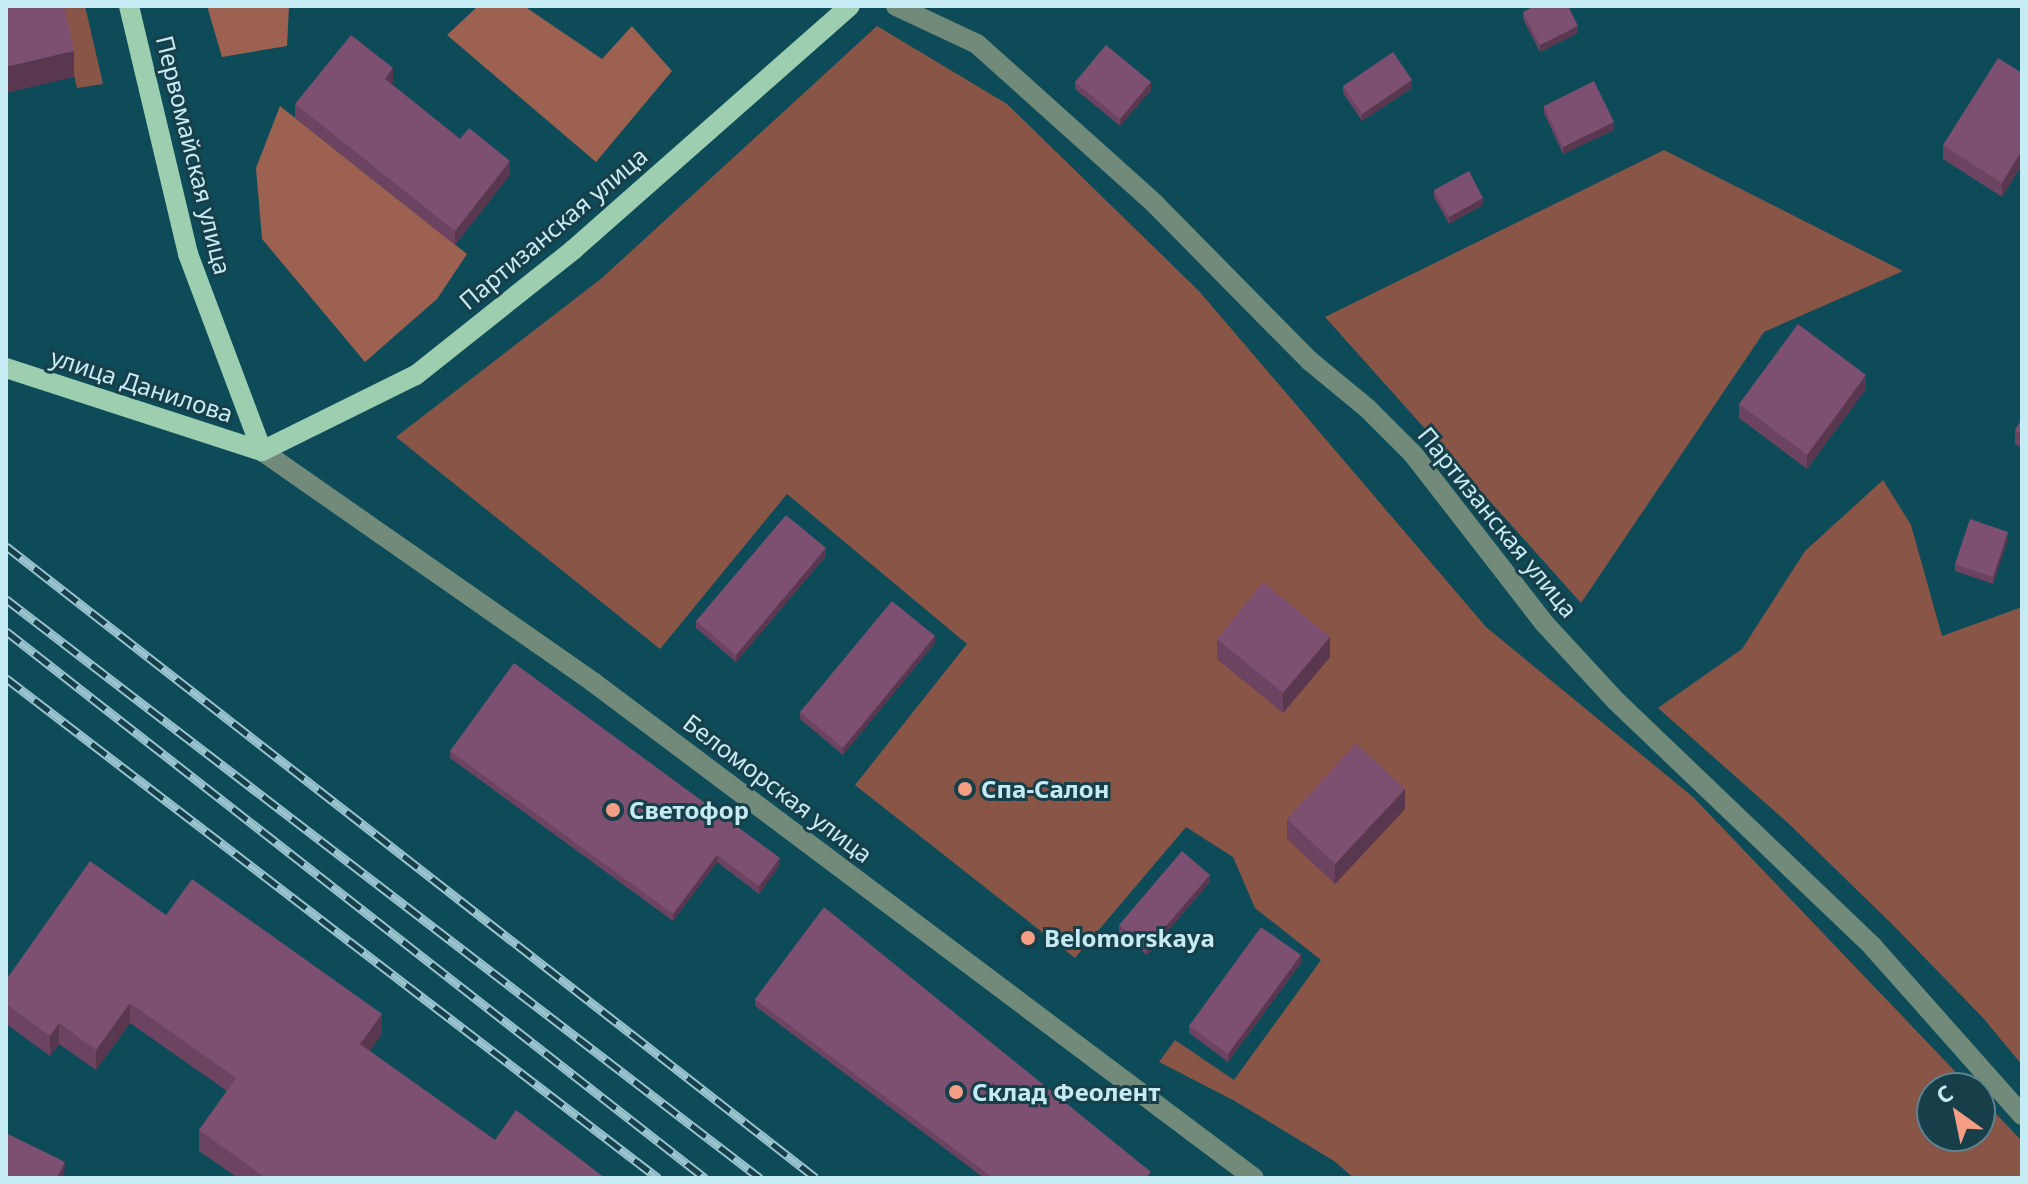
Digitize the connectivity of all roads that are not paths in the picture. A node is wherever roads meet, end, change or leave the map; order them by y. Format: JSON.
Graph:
{"nodes":[{"id":1,"x":129,"y":6,"type":"edge"},
{"id":2,"x":850,"y":6,"type":"edge"},
{"id":3,"x":896,"y":6,"type":"edge"},
{"id":4,"x":6,"y":368,"type":"edge"},
{"id":5,"x":262,"y":451,"type":"junction"},
{"id":6,"x":2022,"y":1115,"type":"edge"},
{"id":7,"x":1254,"y":1178,"type":"edge"}],
"edges":[{"from":1,"to":5,"type":"main road","name":"Первомайская улица"},
{"from":2,"to":5,"type":"main road","name":"Партизанская улица"},
{"from":3,"to":6,"type":"street","name":"Партизанская улица"},
{"from":4,"to":5,"type":"main road","name":"улица Данилова"},
{"from":5,"to":7,"type":"street","name":"Беломорская улица"}]}
